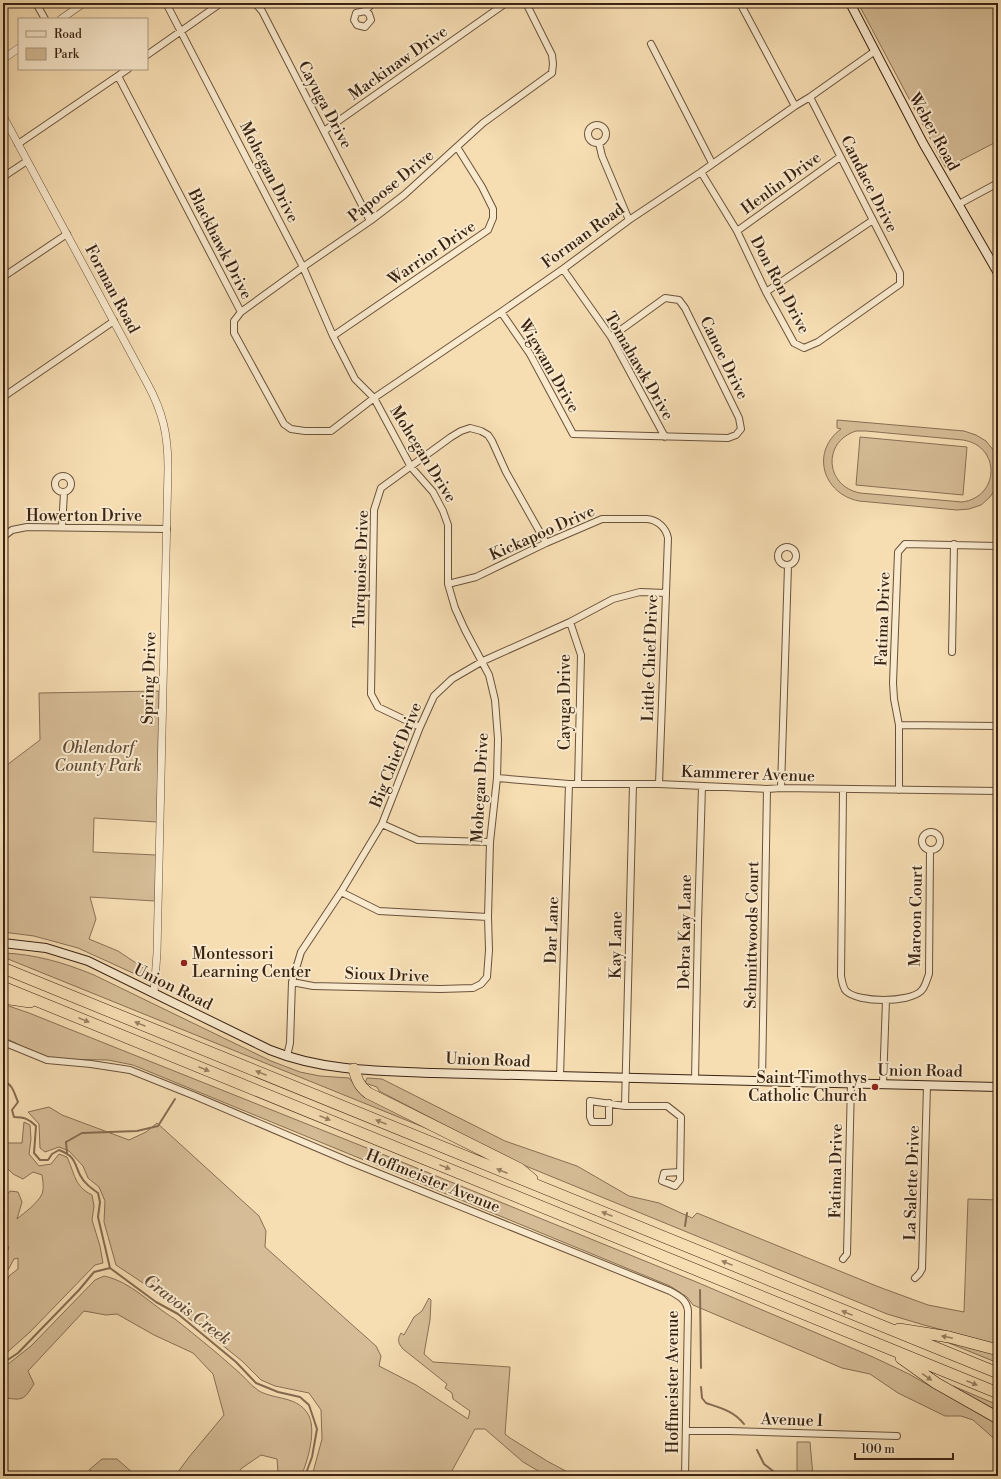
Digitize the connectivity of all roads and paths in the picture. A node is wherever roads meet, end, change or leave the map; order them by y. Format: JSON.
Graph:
{"nodes":[{"id":1,"x":36,"y":3,"type":"edge"},
{"id":2,"x":84,"y":3,"type":"edge"},
{"id":3,"x":166,"y":3,"type":"edge"},
{"id":4,"x":220,"y":3,"type":"edge"},
{"id":5,"x":255,"y":3,"type":"edge"},
{"id":6,"x":373,"y":3,"type":"edge"},
{"id":7,"x":506,"y":3,"type":"edge"},
{"id":8,"x":526,"y":3,"type":"edge"},
{"id":9,"x":740,"y":3,"type":"edge"},
{"id":10,"x":850,"y":3,"type":"edge"},
{"id":11,"x":365,"y":11,"type":"dead end"},
{"id":12,"x":44,"y":18,"type":"edge"},
{"id":13,"x":62,"y":18,"type":"edge"},
{"id":14,"x":181,"y":31,"type":"junction"},
{"id":15,"x":651,"y":44,"type":"dead end"},
{"id":16,"x":18,"y":49,"type":"edge"},
{"id":17,"x":875,"y":51,"type":"junction"},
{"id":18,"x":148,"y":54,"type":"edge"},
{"id":19,"x":3,"y":59,"type":"edge"},
{"id":20,"x":127,"y":70,"type":"edge"},
{"id":21,"x":118,"y":76,"type":"junction"},
{"id":22,"x":810,"y":97,"type":"junction"},
{"id":23,"x":795,"y":106,"type":"junction"},
{"id":24,"x":3,"y":116,"type":"edge"},
{"id":25,"x":324,"y":131,"type":"junction"},
{"id":26,"x":599,"y":143,"type":"dead end"},
{"id":27,"x":18,"y":144,"type":"junction"},
{"id":28,"x":457,"y":147,"type":"junction"},
{"id":29,"x":840,"y":157,"type":"junction"},
{"id":30,"x":27,"y":161,"type":"junction"},
{"id":31,"x":712,"y":163,"type":"junction"},
{"id":32,"x":701,"y":172,"type":"junction"},
{"id":33,"x":3,"y":177,"type":"edge"},
{"id":34,"x":998,"y":183,"type":"edge"},
{"id":35,"x":959,"y":204,"type":"junction"},
{"id":36,"x":629,"y":220,"type":"junction"},
{"id":37,"x":873,"y":220,"type":"junction"},
{"id":38,"x":370,"y":221,"type":"junction"},
{"id":39,"x":737,"y":231,"type":"junction"},
{"id":40,"x":67,"y":234,"type":"junction"},
{"id":41,"x":303,"y":267,"type":"junction"},
{"id":42,"x":563,"y":269,"type":"junction"},
{"id":43,"x":997,"y":270,"type":"edge"},
{"id":44,"x":3,"y":277,"type":"edge"},
{"id":45,"x":900,"y":284,"type":"joint"},
{"id":46,"x":766,"y":292,"type":"junction"},
{"id":47,"x":241,"y":312,"type":"junction"},
{"id":48,"x":501,"y":312,"type":"junction"},
{"id":49,"x":114,"y":322,"type":"junction"},
{"id":50,"x":333,"y":336,"type":"junction"},
{"id":51,"x":611,"y":337,"type":"junction"},
{"id":52,"x":3,"y":397,"type":"edge"},
{"id":53,"x":374,"y":398,"type":"junction"},
{"id":54,"x":304,"y":431,"type":"joint"},
{"id":55,"x":665,"y":437,"type":"junction"},
{"id":56,"x":411,"y":467,"type":"junction"},
{"id":57,"x":168,"y":484,"type":"joint"},
{"id":58,"x":64,"y":493,"type":"dead end"},
{"id":59,"x":62,"y":527,"type":"junction"},
{"id":60,"x":167,"y":529,"type":"junction"},
{"id":61,"x":667,"y":534,"type":"joint"},
{"id":62,"x":3,"y":538,"type":"edge"},
{"id":63,"x":546,"y":543,"type":"junction"},
{"id":64,"x":954,"y":544,"type":"junction"},
{"id":65,"x":998,"y":546,"type":"edge"},
{"id":66,"x":788,"y":566,"type":"dead end"},
{"id":67,"x":448,"y":584,"type":"junction"},
{"id":68,"x":666,"y":593,"type":"junction"},
{"id":69,"x":570,"y":622,"type":"junction"},
{"id":70,"x":952,"y":652,"type":"dead end"},
{"id":71,"x":483,"y":661,"type":"junction"},
{"id":72,"x":898,"y":725,"type":"junction"},
{"id":73,"x":998,"y":726,"type":"edge"},
{"id":74,"x":420,"y":727,"type":"junction"},
{"id":75,"x":497,"y":778,"type":"junction"},
{"id":76,"x":569,"y":784,"type":"junction"},
{"id":77,"x":578,"y":784,"type":"junction"},
{"id":78,"x":633,"y":784,"type":"junction"},
{"id":79,"x":659,"y":784,"type":"junction"},
{"id":80,"x":702,"y":786,"type":"junction"},
{"id":81,"x":781,"y":788,"type":"junction"},
{"id":82,"x":767,"y":789,"type":"junction"},
{"id":83,"x":843,"y":790,"type":"junction"},
{"id":84,"x":899,"y":790,"type":"junction"},
{"id":85,"x":998,"y":791,"type":"edge"},
{"id":86,"x":382,"y":824,"type":"junction"},
{"id":87,"x":490,"y":842,"type":"junction"},
{"id":88,"x":930,"y":850,"type":"dead end"},
{"id":89,"x":341,"y":892,"type":"junction"},
{"id":90,"x":488,"y":917,"type":"junction"},
{"id":91,"x":4,"y":943,"type":"edge"},
{"id":92,"x":3,"y":968,"type":"edge"},
{"id":93,"x":292,"y":982,"type":"junction"},
{"id":94,"x":481,"y":984,"type":"joint"},
{"id":95,"x":3,"y":987,"type":"edge"},
{"id":96,"x":154,"y":993,"type":"junction"},
{"id":97,"x":3,"y":998,"type":"edge"},
{"id":98,"x":886,"y":1000,"type":"junction"},
{"id":99,"x":48,"y":1005,"type":"junction"},
{"id":100,"x":3,"y":1042,"type":"edge"},
{"id":101,"x":287,"y":1056,"type":"junction"},
{"id":102,"x":354,"y":1069,"type":"junction"},
{"id":103,"x":560,"y":1076,"type":"junction"},
{"id":104,"x":626,"y":1078,"type":"junction"},
{"id":105,"x":695,"y":1080,"type":"junction"},
{"id":106,"x":762,"y":1081,"type":"junction"},
{"id":107,"x":851,"y":1083,"type":"junction"},
{"id":108,"x":883,"y":1084,"type":"junction"},
{"id":109,"x":927,"y":1086,"type":"junction"},
{"id":110,"x":998,"y":1087,"type":"edge"},
{"id":111,"x":609,"y":1103,"type":"junction"},
{"id":112,"x":625,"y":1106,"type":"junction"},
{"id":113,"x":680,"y":1172,"type":"dead end"},
{"id":114,"x":538,"y":1185,"type":"junction"},
{"id":115,"x":843,"y":1259,"type":"dead end"},
{"id":116,"x":915,"y":1278,"type":"dead end"},
{"id":117,"x":883,"y":1328,"type":"junction"},
{"id":118,"x":884,"y":1347,"type":"junction"},
{"id":119,"x":998,"y":1350,"type":"edge"},
{"id":120,"x":998,"y":1373,"type":"edge"},
{"id":121,"x":998,"y":1393,"type":"edge"},
{"id":122,"x":998,"y":1418,"type":"edge"},
{"id":123,"x":687,"y":1431,"type":"junction"},
{"id":124,"x":897,"y":1436,"type":"dead end"},
{"id":125,"x":685,"y":1476,"type":"edge"}],
"edges":[{"from":1,"to":12,"type":"street"},
{"from":2,"to":13,"type":"street"},
{"from":3,"to":14,"type":"street","name":"Mohegan Drive"},
{"from":4,"to":14,"type":"street"},
{"from":5,"to":25,"type":"street","name":"Cayuga Drive"},
{"from":6,"to":11,"type":"street"},
{"from":7,"to":25,"type":"street","name":"Mackinaw Drive"},
{"from":8,"to":28,"type":"street","name":"Papoose Drive"},
{"from":9,"to":23,"type":"street"},
{"from":10,"to":17,"type":"main road","name":"Weber Road"},
{"from":14,"to":18,"type":"street"},
{"from":14,"to":41,"type":"street","name":"Mohegan Drive"},
{"from":15,"to":31,"type":"street"},
{"from":16,"to":19,"type":"street"},
{"from":17,"to":22,"type":"street","name":"Forman Road"},
{"from":17,"to":35,"type":"main road","name":"Weber Road"},
{"from":20,"to":21,"type":"street"},
{"from":21,"to":27,"type":"street"},
{"from":21,"to":47,"type":"street","name":"Blackhawk Drive"},
{"from":22,"to":23,"type":"street","name":"Forman Road"},
{"from":22,"to":29,"type":"street","name":"Candace Drive"},
{"from":23,"to":31,"type":"street","name":"Forman Road"},
{"from":24,"to":27,"type":"street","name":"Forman Road"},
{"from":25,"to":38,"type":"street","name":"Cayuga Drive"},
{"from":26,"to":36,"type":"street"},
{"from":27,"to":30,"type":"street","name":"Forman Road"},
{"from":28,"to":38,"type":"street","name":"Papoose Drive"},
{"from":28,"to":50,"type":"street","name":"Warrior Drive"},
{"from":29,"to":37,"type":"street","name":"Candace Drive"},
{"from":29,"to":39,"type":"street","name":"Henlin Drive"},
{"from":30,"to":33,"type":"street"},
{"from":30,"to":40,"type":"street","name":"Forman Road"},
{"from":31,"to":32,"type":"street","name":"Forman Road"},
{"from":32,"to":36,"type":"street","name":"Forman Road"},
{"from":32,"to":39,"type":"street","name":"Don Ron Drive"},
{"from":34,"to":35,"type":"street"},
{"from":35,"to":43,"type":"main road","name":"Weber Road"},
{"from":36,"to":42,"type":"street","name":"Forman Road"},
{"from":37,"to":45,"type":"street","name":"Candace Drive"},
{"from":37,"to":46,"type":"street"},
{"from":38,"to":41,"type":"street","name":"Papoose Drive"},
{"from":39,"to":46,"type":"street","name":"Don Ron Drive"},
{"from":40,"to":44,"type":"street"},
{"from":40,"to":49,"type":"street","name":"Forman Road"},
{"from":41,"to":47,"type":"street","name":"Papoose Drive"},
{"from":41,"to":50,"type":"street","name":"Mohegan Drive"},
{"from":42,"to":48,"type":"street","name":"Forman Road"},
{"from":42,"to":51,"type":"street","name":"Tomahawk Drive"},
{"from":45,"to":46,"type":"street","name":"Don Ron Drive"},
{"from":47,"to":54,"type":"street","name":"Blackhawk Drive"},
{"from":48,"to":53,"type":"street","name":"Forman Road"},
{"from":48,"to":55,"type":"street","name":"Wigwam Drive"},
{"from":49,"to":52,"type":"street"},
{"from":49,"to":57,"type":"street","name":"Forman Road"},
{"from":50,"to":53,"type":"street","name":"Mohegan Drive"},
{"from":51,"to":55,"type":"street","name":"Tomahawk Drive"},
{"from":51,"to":55,"type":"street","name":"Canoe Drive"},
{"from":53,"to":54,"type":"street","name":"Forman Road"},
{"from":53,"to":56,"type":"street","name":"Mohegan Drive"},
{"from":56,"to":63,"type":"street","name":"Turquoise Drive"},
{"from":56,"to":67,"type":"street","name":"Mohegan Drive"},
{"from":56,"to":74,"type":"street","name":"Turquoise Drive"},
{"from":57,"to":60,"type":"street","name":"Spring Drive"},
{"from":58,"to":59,"type":"street"},
{"from":59,"to":60,"type":"street","name":"Howerton Drive"},
{"from":59,"to":62,"type":"street","name":"Howerton Drive"},
{"from":60,"to":96,"type":"street","name":"Spring Drive"},
{"from":61,"to":63,"type":"street","name":"Kickapoo Drive"},
{"from":61,"to":68,"type":"street","name":"Little Chief Drive"},
{"from":63,"to":67,"type":"street","name":"Kickapoo Drive"},
{"from":64,"to":65,"type":"street","name":"Fatima Drive"},
{"from":64,"to":70,"type":"street"},
{"from":64,"to":72,"type":"street","name":"Fatima Drive"},
{"from":66,"to":81,"type":"street"},
{"from":67,"to":71,"type":"street","name":"Mohegan Drive"},
{"from":68,"to":69,"type":"street","name":"Big Chief Drive"},
{"from":68,"to":79,"type":"street","name":"Little Chief Drive"},
{"from":69,"to":71,"type":"street","name":"Big Chief Drive"},
{"from":69,"to":77,"type":"street","name":"Cayuga Drive"},
{"from":71,"to":74,"type":"street","name":"Big Chief Drive"},
{"from":71,"to":75,"type":"street","name":"Mohegan Drive"},
{"from":72,"to":73,"type":"street"},
{"from":72,"to":84,"type":"street","name":"Fatima Drive"},
{"from":74,"to":86,"type":"street","name":"Big Chief Drive"},
{"from":75,"to":76,"type":"street","name":"Kammerer Avenue"},
{"from":75,"to":87,"type":"street","name":"Mohegan Drive"},
{"from":76,"to":77,"type":"street","name":"Kammerer Avenue"},
{"from":76,"to":103,"type":"street","name":"Dar Lane"},
{"from":77,"to":78,"type":"street","name":"Kammerer Avenue"},
{"from":78,"to":79,"type":"street","name":"Kammerer Avenue"},
{"from":78,"to":104,"type":"street","name":"Kay Lane"},
{"from":79,"to":80,"type":"street","name":"Kammerer Avenue"},
{"from":80,"to":82,"type":"street","name":"Kammerer Avenue"},
{"from":80,"to":105,"type":"street","name":"Debra Kay Lane"},
{"from":81,"to":82,"type":"street","name":"Kammerer Avenue"},
{"from":81,"to":83,"type":"street","name":"Kammerer Avenue"},
{"from":82,"to":106,"type":"street","name":"Schmittwoods Court"},
{"from":83,"to":84,"type":"street","name":"Kammerer Avenue"},
{"from":83,"to":98,"type":"street"},
{"from":84,"to":85,"type":"street","name":"Kammerer Avenue"},
{"from":86,"to":87,"type":"street"},
{"from":86,"to":89,"type":"street","name":"Big Chief Drive"},
{"from":87,"to":90,"type":"street","name":"Mohegan Drive"},
{"from":88,"to":98,"type":"street","name":"Maroon Court"},
{"from":89,"to":90,"type":"street"},
{"from":89,"to":93,"type":"street","name":"Big Chief Drive"},
{"from":90,"to":94,"type":"street","name":"Mohegan Drive"},
{"from":91,"to":96,"type":"main road","name":"Union Road"},
{"from":114,"to":92,"type":"highway","one_way":true},
{"from":93,"to":94,"type":"street","name":"Sioux Drive"},
{"from":93,"to":101,"type":"street","name":"Big Chief Drive"},
{"from":95,"to":99,"type":"highway"},
{"from":96,"to":101,"type":"main road","name":"Union Road"},
{"from":97,"to":99,"type":"highway"},
{"from":98,"to":108,"type":"street"},
{"from":99,"to":118,"type":"highway","one_way":true},
{"from":100,"to":123,"type":"street","name":"Hoffmeister Avenue"},
{"from":101,"to":102,"type":"main road","name":"Union Road"},
{"from":102,"to":103,"type":"main road","name":"Union Road"},
{"from":102,"to":114,"type":"highway"},
{"from":103,"to":104,"type":"main road","name":"Union Road"},
{"from":104,"to":105,"type":"main road","name":"Union Road"},
{"from":104,"to":112,"type":"street","name":"Kay Lane"},
{"from":105,"to":106,"type":"main road","name":"Union Road"},
{"from":106,"to":107,"type":"main road","name":"Union Road"},
{"from":107,"to":108,"type":"main road","name":"Union Road"},
{"from":107,"to":115,"type":"street","name":"Fatima Drive"},
{"from":108,"to":109,"type":"main road","name":"Union Road"},
{"from":109,"to":110,"type":"main road","name":"Union Road"},
{"from":109,"to":116,"type":"street","name":"La Salette Drive"},
{"from":111,"to":111,"type":"street"},
{"from":111,"to":112,"type":"street"},
{"from":112,"to":113,"type":"street"},
{"from":117,"to":114,"type":"highway","one_way":true},
{"from":119,"to":117,"type":"highway","one_way":true},
{"from":117,"to":120,"type":"highway"},
{"from":118,"to":121,"type":"highway","one_way":true},
{"from":118,"to":122,"type":"highway","one_way":true},
{"from":123,"to":124,"type":"street","name":"Avenue I"},
{"from":123,"to":125,"type":"street","name":"Hoffmeister Avenue"}]}
